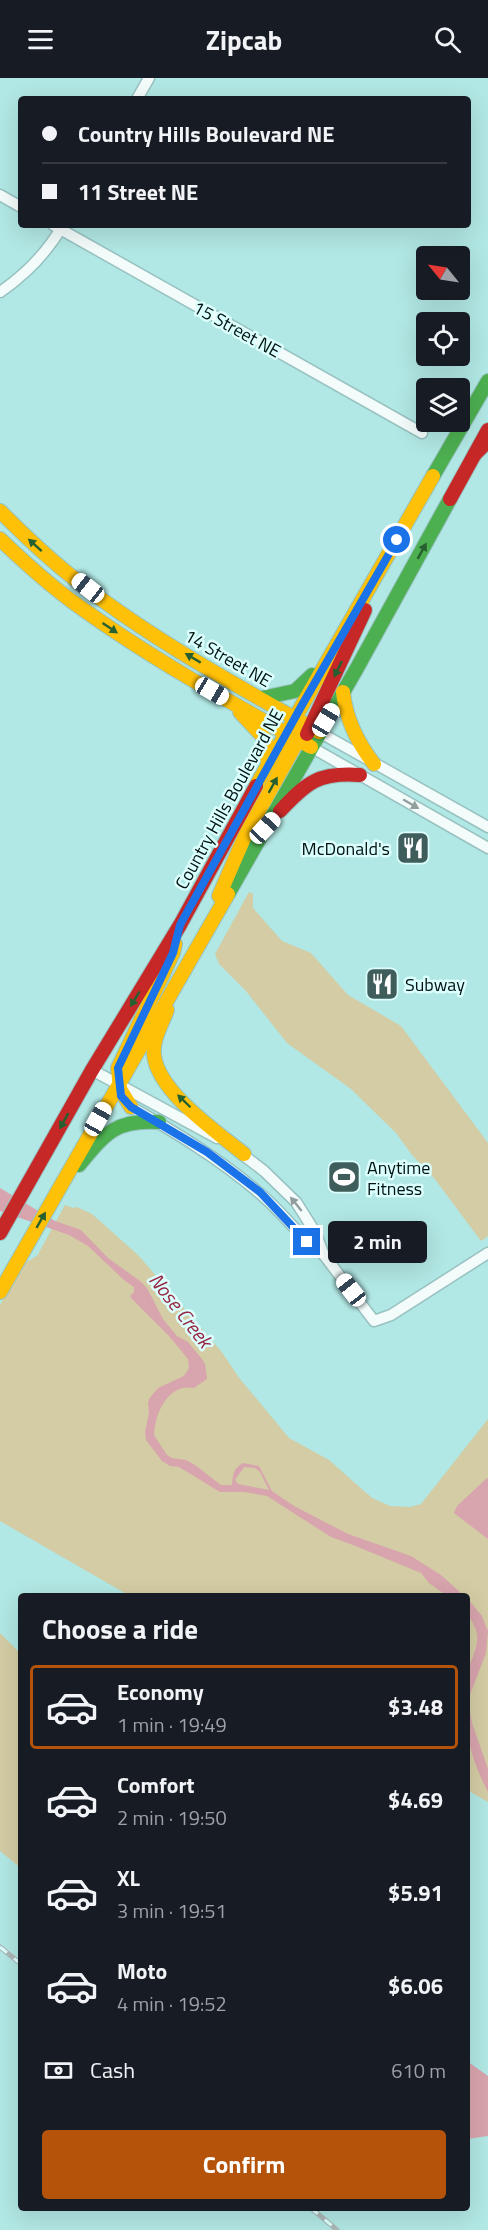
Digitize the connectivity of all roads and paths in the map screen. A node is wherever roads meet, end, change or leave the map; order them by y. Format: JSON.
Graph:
{"nodes":[{"id":1,"x":149,"y":78,"type":"edge"},
{"id":2,"x":139,"y":96,"type":"edge"},
{"id":3,"x":0,"y":195,"type":"edge"},
{"id":4,"x":18,"y":205,"type":"edge"},
{"id":5,"x":58,"y":228,"type":"edge"},
{"id":6,"x":63,"y":228,"type":"edge"},
{"id":7,"x":0,"y":292,"type":"edge"},
{"id":8,"x":488,"y":381,"type":"edge"},
{"id":9,"x":488,"y":430,"type":"edge"},
{"id":10,"x":422,"y":433,"type":"dead end"},
{"id":11,"x":488,"y":441,"type":"edge"},
{"id":12,"x":475,"y":454,"type":"junction"},
{"id":13,"x":0,"y":511,"type":"edge"},
{"id":14,"x":0,"y":538,"type":"edge"},
{"id":15,"x":387,"y":558,"type":"junction"},
{"id":16,"x":338,"y":643,"type":"junction"},
{"id":17,"x":343,"y":692,"type":"junction"},
{"id":18,"x":262,"y":698,"type":"junction"},
{"id":19,"x":231,"y":702,"type":"junction"},
{"id":20,"x":294,"y":718,"type":"junction"},
{"id":21,"x":314,"y":729,"type":"junction"},
{"id":22,"x":292,"y":736,"type":"junction"},
{"id":23,"x":311,"y":747,"type":"junction"},
{"id":24,"x":374,"y":764,"type":"junction"},
{"id":25,"x":268,"y":766,"type":"junction"},
{"id":26,"x":360,"y":775,"type":"junction"},
{"id":27,"x":488,"y":827,"type":"edge"},
{"id":28,"x":265,"y":828,"type":"junction"},
{"id":29,"x":488,"y":848,"type":"edge"},
{"id":30,"x":180,"y":925,"type":"junction"},
{"id":31,"x":205,"y":933,"type":"junction"},
{"id":32,"x":174,"y":987,"type":"junction"},
{"id":33,"x":92,"y":1070,"type":"junction"},
{"id":34,"x":118,"y":1083,"type":"junction"},
{"id":35,"x":131,"y":1107,"type":"joint"},
{"id":36,"x":159,"y":1122,"type":"junction"},
{"id":37,"x":244,"y":1154,"type":"junction"},
{"id":38,"x":57,"y":1192,"type":"junction"},
{"id":39,"x":0,"y":1233,"type":"edge"},
{"id":40,"x":488,"y":1252,"type":"edge"},
{"id":41,"x":324,"y":1255,"type":"junction"},
{"id":42,"x":0,"y":1292,"type":"edge"}],
"edges":[{"from":1,"to":2,"type":"street"},
{"from":3,"to":4,"type":"street"},
{"from":5,"to":7,"type":"street"},
{"from":6,"to":10,"type":"street","name":"15 Street NE"},
{"from":8,"to":15,"type":"main road","name":"Country Hills Boulevard NE"},
{"from":9,"to":12,"type":"main road"},
{"from":11,"to":12,"type":"main road"},
{"from":17,"to":12,"type":"main road","one_way":true},
{"from":18,"to":13,"type":"main road","name":"14 Street NE","one_way":true},
{"from":14,"to":19,"type":"main road","name":"14 Street NE","one_way":true},
{"from":15,"to":16,"type":"main road","name":"Country Hills Boulevard NE"},
{"from":15,"to":21,"type":"main road","one_way":true},
{"from":16,"to":18,"type":"main road"},
{"from":16,"to":20,"type":"main road","name":"Country Hills Boulevard NE"},
{"from":17,"to":21,"type":"main road"},
{"from":17,"to":24,"type":"main road"},
{"from":18,"to":20,"type":"main road","name":"14 Street NE"},
{"from":19,"to":22,"type":"main road","name":"14 Street NE"},
{"from":19,"to":25,"type":"main road"},
{"from":20,"to":21,"type":"main road","name":"14 Street NE"},
{"from":20,"to":22,"type":"main road","name":"Country Hills Boulevard NE"},
{"from":21,"to":23,"type":"main road"},
{"from":21,"to":24,"type":"street","name":"14 Street NE"},
{"from":22,"to":23,"type":"main road","name":"14 Street NE"},
{"from":22,"to":25,"type":"main road","name":"Country Hills Boulevard NE"},
{"from":31,"to":22,"type":"main road","one_way":true},
{"from":23,"to":26,"type":"street","name":"14 Street NE"},
{"from":23,"to":28,"type":"main road"},
{"from":24,"to":27,"type":"street","name":"14 Street NE"},
{"from":25,"to":30,"type":"main road","name":"Country Hills Boulevard NE"},
{"from":26,"to":28,"type":"main road"},
{"from":26,"to":29,"type":"street","name":"14 Street NE","one_way":true},
{"from":28,"to":31,"type":"main road"},
{"from":30,"to":33,"type":"main road","name":"Country Hills Boulevard NE","one_way":true},
{"from":30,"to":34,"type":"main road"},
{"from":31,"to":32,"type":"main road"},
{"from":32,"to":34,"type":"main road"},
{"from":37,"to":32,"type":"main road","one_way":true},
{"from":33,"to":34,"type":"street"},
{"from":33,"to":39,"type":"main road","name":"Country Hills Boulevard NE","one_way":true},
{"from":34,"to":35,"type":"main road"},
{"from":34,"to":37,"type":"street"},
{"from":34,"to":38,"type":"main road"},
{"from":35,"to":36,"type":"street"},
{"from":36,"to":38,"type":"main road"},
{"from":36,"to":41,"type":"street"},
{"from":41,"to":37,"type":"street","one_way":true},
{"from":42,"to":38,"type":"main road","one_way":true},
{"from":40,"to":41,"type":"street"}]}
